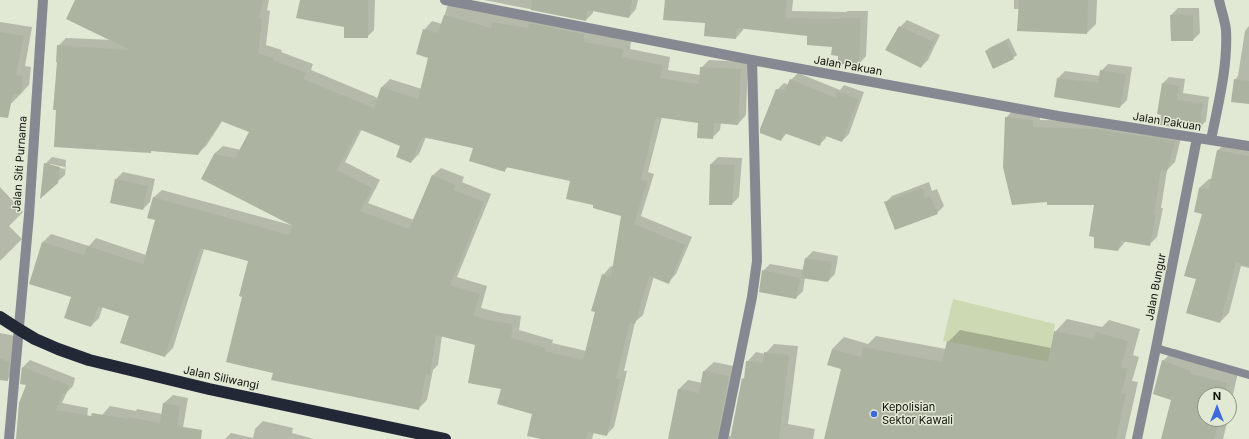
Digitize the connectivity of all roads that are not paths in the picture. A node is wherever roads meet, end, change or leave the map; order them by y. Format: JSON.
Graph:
{"nodes":[{"id":1,"x":43,"y":0,"type":"edge"},
{"id":2,"x":445,"y":0,"type":"edge"},
{"id":3,"x":1219,"y":0,"type":"edge"},
{"id":4,"x":752,"y":60,"type":"junction"},
{"id":5,"x":1197,"y":138,"type":"junction"},
{"id":6,"x":1211,"y":140,"type":"junction"},
{"id":7,"x":1249,"y":146,"type":"edge"},
{"id":8,"x":0,"y":317,"type":"edge"},
{"id":9,"x":20,"y":330,"type":"junction"},
{"id":10,"x":1156,"y":348,"type":"junction"},
{"id":11,"x":1249,"y":375,"type":"edge"},
{"id":12,"x":10,"y":439,"type":"edge"},
{"id":13,"x":445,"y":439,"type":"edge"},
{"id":14,"x":723,"y":439,"type":"edge"},
{"id":15,"x":1137,"y":439,"type":"edge"}],
"edges":[{"from":1,"to":9,"type":"street","name":"Jalan Siti Purnama"},
{"from":2,"to":4,"type":"street","name":"Jalan Pakuan"},
{"from":3,"to":6,"type":"street"},
{"from":4,"to":5,"type":"street","name":"Jalan Pakuan"},
{"from":4,"to":14,"type":"street"},
{"from":5,"to":6,"type":"street","name":"Jalan Pakuan"},
{"from":5,"to":10,"type":"street","name":"Jalan Bungur"},
{"from":6,"to":7,"type":"street","name":"Jalan Pakuan"},
{"from":8,"to":9,"type":"highway","name":"Jalan Siliwangi"},
{"from":9,"to":12,"type":"street","name":"Jalan Siti Purnama"},
{"from":9,"to":13,"type":"highway","name":"Jalan Siliwangi"},
{"from":10,"to":11,"type":"lane"},
{"from":10,"to":15,"type":"street","name":"Jalan Bungur"}]}
